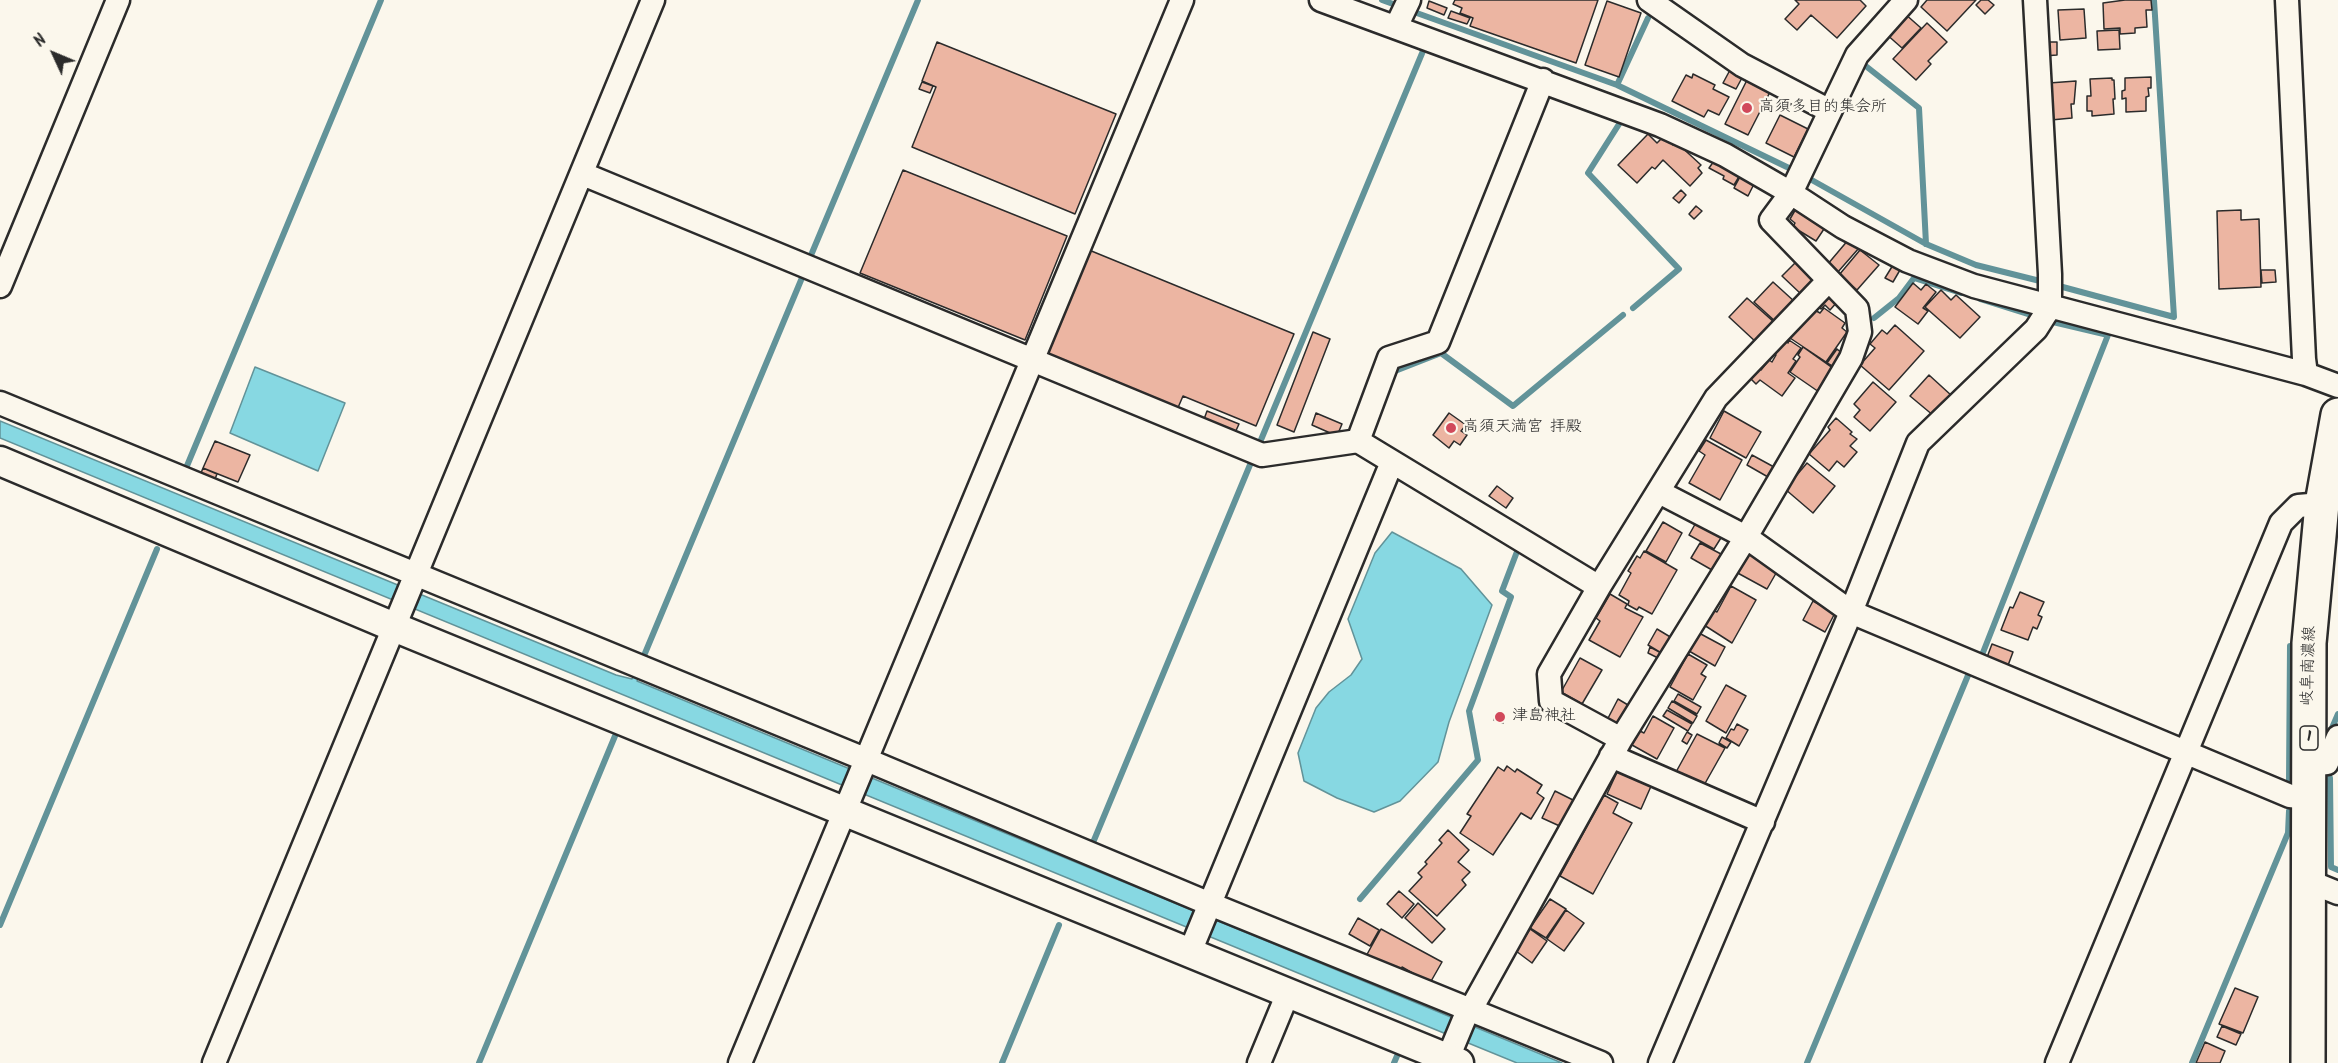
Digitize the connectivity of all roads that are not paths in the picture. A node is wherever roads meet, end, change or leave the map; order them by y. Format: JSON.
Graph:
{"nodes":[{"id":1,"x":118,"y":0,"type":"edge"},
{"id":2,"x":654,"y":0,"type":"edge"},
{"id":3,"x":1182,"y":0,"type":"edge"},
{"id":4,"x":1321,"y":0,"type":"edge"},
{"id":5,"x":1409,"y":0,"type":"edge"},
{"id":6,"x":1906,"y":0,"type":"edge"},
{"id":7,"x":2035,"y":0,"type":"edge"},
{"id":8,"x":2287,"y":0,"type":"edge"},
{"id":9,"x":1657,"y":2,"type":"edge"},
{"id":10,"x":1396,"y":27,"type":"junction"},
{"id":11,"x":1543,"y":80,"type":"junction"},
{"id":12,"x":1830,"y":111,"type":"junction"},
{"id":13,"x":583,"y":174,"type":"junction"},
{"id":14,"x":1791,"y":193,"type":"junction"},
{"id":15,"x":1829,"y":280,"type":"junction"},
{"id":16,"x":0,"y":286,"type":"edge"},
{"id":17,"x":2049,"y":307,"type":"junction"},
{"id":18,"x":1034,"y":359,"type":"junction"},
{"id":19,"x":2306,"y":374,"type":"junction"},
{"id":20,"x":2338,"y":387,"type":"edge"},
{"id":21,"x":0,"y":402,"type":"edge"},
{"id":22,"x":2338,"y":415,"type":"edge"},
{"id":23,"x":1358,"y":441,"type":"junction"},
{"id":24,"x":0,"y":461,"type":"edge"},
{"id":25,"x":1392,"y":462,"type":"junction"},
{"id":26,"x":1659,"y":492,"type":"junction"},
{"id":27,"x":2322,"y":504,"type":"junction"},
{"id":28,"x":1746,"y":537,"type":"junction"},
{"id":29,"x":413,"y":580,"type":"junction"},
{"id":30,"x":1599,"y":587,"type":"junction"},
{"id":31,"x":1851,"y":612,"type":"junction"},
{"id":32,"x":398,"y":618,"type":"junction"},
{"id":33,"x":2338,"y":737,"type":"edge"},
{"id":34,"x":1616,"y":748,"type":"junction"},
{"id":35,"x":2186,"y":754,"type":"junction"},
{"id":36,"x":2308,"y":765,"type":"junction"},
{"id":37,"x":857,"y":783,"type":"junction"},
{"id":38,"x":2308,"y":798,"type":"junction"},
{"id":39,"x":1762,"y":822,"type":"junction"},
{"id":40,"x":2308,"y":882,"type":"junction"},
{"id":41,"x":2338,"y":893,"type":"edge"},
{"id":42,"x":1208,"y":907,"type":"junction"},
{"id":43,"x":1193,"y":945,"type":"junction"},
{"id":44,"x":1288,"y":993,"type":"junction"},
{"id":45,"x":1468,"y":1012,"type":"junction"},
{"id":46,"x":1454,"y":1054,"type":"edge"},
{"id":47,"x":214,"y":1063,"type":"edge"},
{"id":48,"x":740,"y":1063,"type":"edge"},
{"id":49,"x":1259,"y":1063,"type":"edge"},
{"id":50,"x":1601,"y":1063,"type":"edge"},
{"id":51,"x":1660,"y":1063,"type":"edge"},
{"id":52,"x":2057,"y":1063,"type":"edge"},
{"id":53,"x":2308,"y":1063,"type":"edge"}],
"edges":[{"from":1,"to":16,"type":"street"},
{"from":2,"to":13,"type":"street"},
{"from":3,"to":18,"type":"street"},
{"from":4,"to":10,"type":"street"},
{"from":5,"to":10,"type":"street"},
{"from":6,"to":12,"type":"street"},
{"from":7,"to":17,"type":"street"},
{"from":8,"to":19,"type":"street"},
{"from":9,"to":12,"type":"street"},
{"from":10,"to":11,"type":"street"},
{"from":11,"to":14,"type":"street"},
{"from":11,"to":23,"type":"street"},
{"from":12,"to":14,"type":"street"},
{"from":13,"to":18,"type":"street"},
{"from":13,"to":29,"type":"street"},
{"from":14,"to":15,"type":"street"},
{"from":14,"to":17,"type":"street"},
{"from":15,"to":26,"type":"street"},
{"from":15,"to":28,"type":"street"},
{"from":17,"to":19,"type":"street"},
{"from":17,"to":31,"type":"street"},
{"from":18,"to":23,"type":"street"},
{"from":18,"to":37,"type":"street"},
{"from":19,"to":20,"type":"street"},
{"from":21,"to":29,"type":"street"},
{"from":22,"to":27,"type":"main road","name":"岐阜南濃線","number":"1"},
{"from":23,"to":25,"type":"street"},
{"from":24,"to":32,"type":"street"},
{"from":25,"to":30,"type":"street"},
{"from":25,"to":42,"type":"street"},
{"from":26,"to":28,"type":"street"},
{"from":26,"to":30,"type":"street"},
{"from":27,"to":35,"type":"street"},
{"from":27,"to":36,"type":"main road","name":"岐阜南濃線","number":"1"},
{"from":28,"to":31,"type":"street"},
{"from":28,"to":34,"type":"street"},
{"from":29,"to":32,"type":"street"},
{"from":29,"to":37,"type":"street"},
{"from":30,"to":34,"type":"street"},
{"from":31,"to":35,"type":"street"},
{"from":31,"to":39,"type":"street"},
{"from":32,"to":37,"type":"street"},
{"from":32,"to":47,"type":"street"},
{"from":33,"to":36,"type":"street"},
{"from":34,"to":39,"type":"street"},
{"from":34,"to":45,"type":"street"},
{"from":35,"to":38,"type":"street"},
{"from":35,"to":52,"type":"street"},
{"from":36,"to":38,"type":"main road","name":"岐阜南濃線","number":"1"},
{"from":37,"to":42,"type":"street"},
{"from":37,"to":43,"type":"street"},
{"from":37,"to":48,"type":"street"},
{"from":38,"to":40,"type":"main road","name":"岐阜南濃線","number":"1"},
{"from":39,"to":51,"type":"street"},
{"from":40,"to":41,"type":"street"},
{"from":40,"to":53,"type":"main road","name":"岐阜南濃線","number":"1"},
{"from":42,"to":43,"type":"street"},
{"from":42,"to":45,"type":"street"},
{"from":43,"to":44,"type":"street"},
{"from":44,"to":46,"type":"street"},
{"from":44,"to":49,"type":"street"},
{"from":45,"to":46,"type":"street"},
{"from":45,"to":50,"type":"street"}]}
